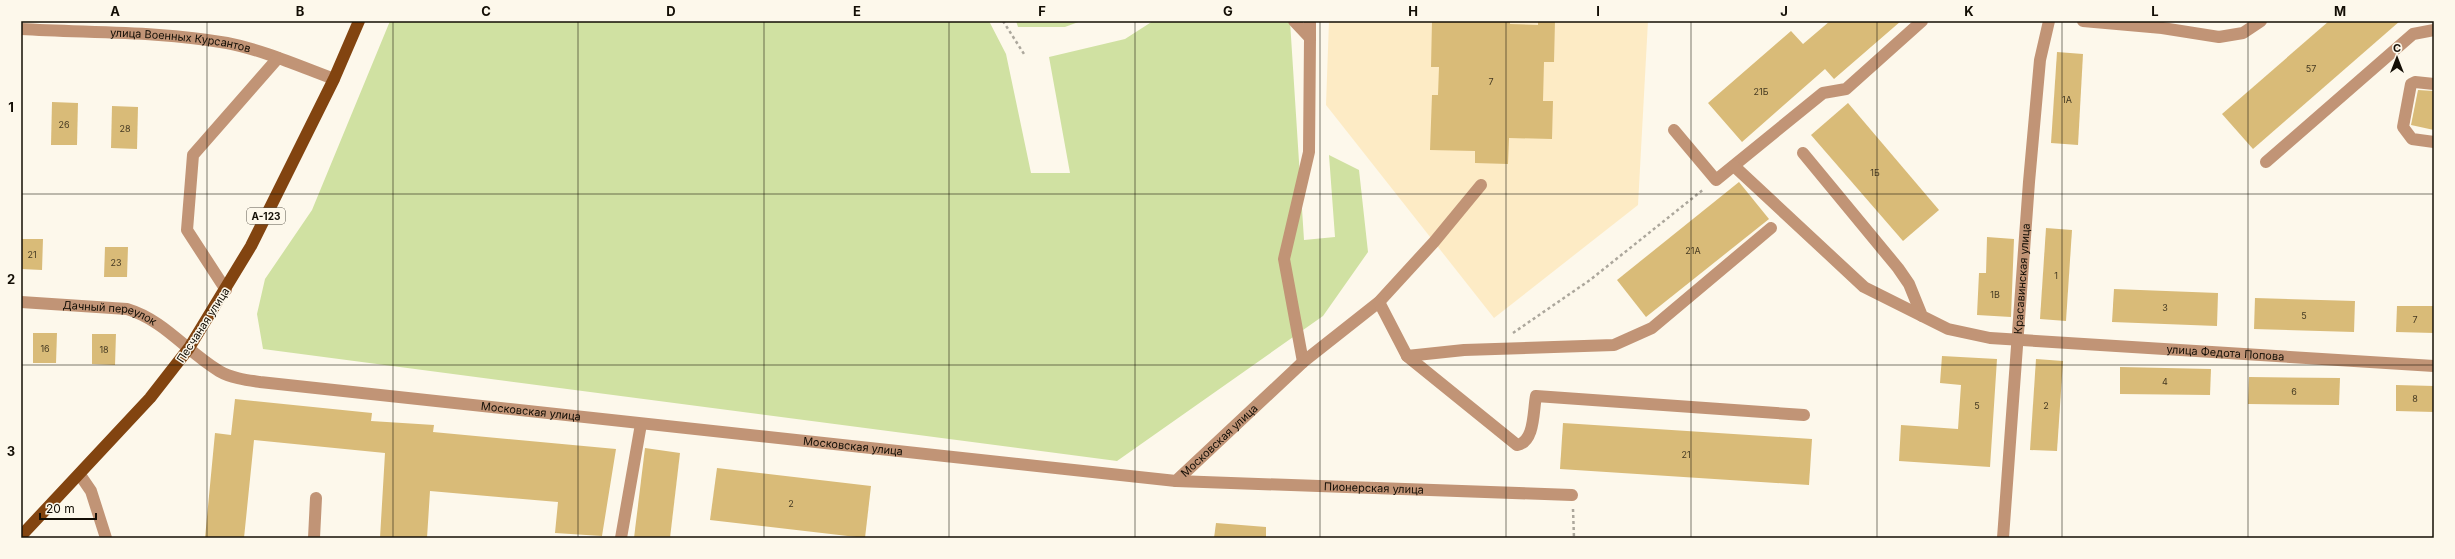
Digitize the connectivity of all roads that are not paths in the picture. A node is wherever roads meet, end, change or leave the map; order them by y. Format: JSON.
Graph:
{"nodes":[{"id":1,"x":359,"y":21,"type":"edge"},
{"id":2,"x":1294,"y":21,"type":"edge"},
{"id":3,"x":1310,"y":21,"type":"edge"},
{"id":4,"x":1922,"y":21,"type":"edge"},
{"id":5,"x":2049,"y":21,"type":"edge"},
{"id":6,"x":2083,"y":21,"type":"edge"},
{"id":7,"x":2261,"y":21,"type":"edge"},
{"id":8,"x":2159,"y":25,"type":"edge"},
{"id":9,"x":21,"y":29,"type":"edge"},
{"id":10,"x":2434,"y":30,"type":"edge"},
{"id":11,"x":1310,"y":38,"type":"junction"},
{"id":12,"x":278,"y":58,"type":"junction"},
{"id":13,"x":334,"y":78,"type":"junction"},
{"id":14,"x":2434,"y":84,"type":"edge"},
{"id":15,"x":1674,"y":130,"type":"dead end"},
{"id":16,"x":2434,"y":142,"type":"edge"},
{"id":17,"x":1803,"y":153,"type":"dead end"},
{"id":18,"x":2266,"y":162,"type":"dead end"},
{"id":19,"x":1734,"y":166,"type":"junction"},
{"id":20,"x":1481,"y":185,"type":"dead end"},
{"id":21,"x":1771,"y":228,"type":"dead end"},
{"id":22,"x":226,"y":290,"type":"junction"},
{"id":23,"x":21,"y":302,"type":"edge"},
{"id":24,"x":1379,"y":302,"type":"junction"},
{"id":25,"x":1922,"y":316,"type":"junction"},
{"id":26,"x":2016,"y":340,"type":"junction"},
{"id":27,"x":189,"y":348,"type":"junction"},
{"id":28,"x":1407,"y":356,"type":"junction"},
{"id":29,"x":1303,"y":362,"type":"junction"},
{"id":30,"x":2434,"y":366,"type":"edge"},
{"id":31,"x":1804,"y":416,"type":"dead end"},
{"id":32,"x":641,"y":424,"type":"junction"},
{"id":33,"x":80,"y":475,"type":"junction"},
{"id":34,"x":1176,"y":481,"type":"junction"},
{"id":35,"x":1572,"y":495,"type":"road end"},
{"id":36,"x":316,"y":498,"type":"dead end"},
{"id":37,"x":21,"y":536,"type":"edge"},
{"id":38,"x":106,"y":538,"type":"edge"},
{"id":39,"x":314,"y":538,"type":"edge"},
{"id":40,"x":621,"y":538,"type":"edge"},
{"id":41,"x":2003,"y":538,"type":"edge"}],
"edges":[{"from":1,"to":13,"type":"main road","number":"А-123"},
{"from":2,"to":11,"type":"street"},
{"from":3,"to":11,"type":"street"},
{"from":4,"to":19,"type":"street"},
{"from":5,"to":26,"type":"street","name":"Красавинская улица"},
{"from":6,"to":8,"type":"street"},
{"from":7,"to":8,"type":"street"},
{"from":9,"to":12,"type":"street","name":"улица Военных Курсантов"},
{"from":10,"to":18,"type":"street"},
{"from":11,"to":29,"type":"street"},
{"from":12,"to":13,"type":"street","name":"улица Военных Курсантов"},
{"from":12,"to":22,"type":"street"},
{"from":13,"to":22,"type":"main road","name":"Песчаная улица","number":"А-123"},
{"from":14,"to":16,"type":"street"},
{"from":15,"to":19,"type":"street"},
{"from":17,"to":25,"type":"street"},
{"from":19,"to":25,"type":"street","name":"улица Федота Попова"},
{"from":20,"to":24,"type":"street","name":"Московская улица"},
{"from":21,"to":28,"type":"street"},
{"from":22,"to":27,"type":"main road","name":"Песчаная улица","number":"А-123"},
{"from":23,"to":27,"type":"street","name":"Дачный переулок"},
{"from":24,"to":28,"type":"street"},
{"from":24,"to":29,"type":"street","name":"Московская улица"},
{"from":25,"to":26,"type":"street","name":"улица Федота Попова"},
{"from":26,"to":30,"type":"street","name":"улица Федота Попова"},
{"from":26,"to":41,"type":"street","name":"Красавинская улица"},
{"from":27,"to":32,"type":"street","name":"Московская улица"},
{"from":27,"to":33,"type":"main road","name":"Песчаная улица"},
{"from":28,"to":31,"type":"street"},
{"from":29,"to":34,"type":"street","name":"Московская улица"},
{"from":32,"to":34,"type":"street","name":"Московская улица"},
{"from":32,"to":40,"type":"street"},
{"from":33,"to":37,"type":"main road","name":"Песчаная улица"},
{"from":33,"to":38,"type":"street"},
{"from":34,"to":35,"type":"street","name":"Пионерская улица"},
{"from":36,"to":39,"type":"street"}]}
